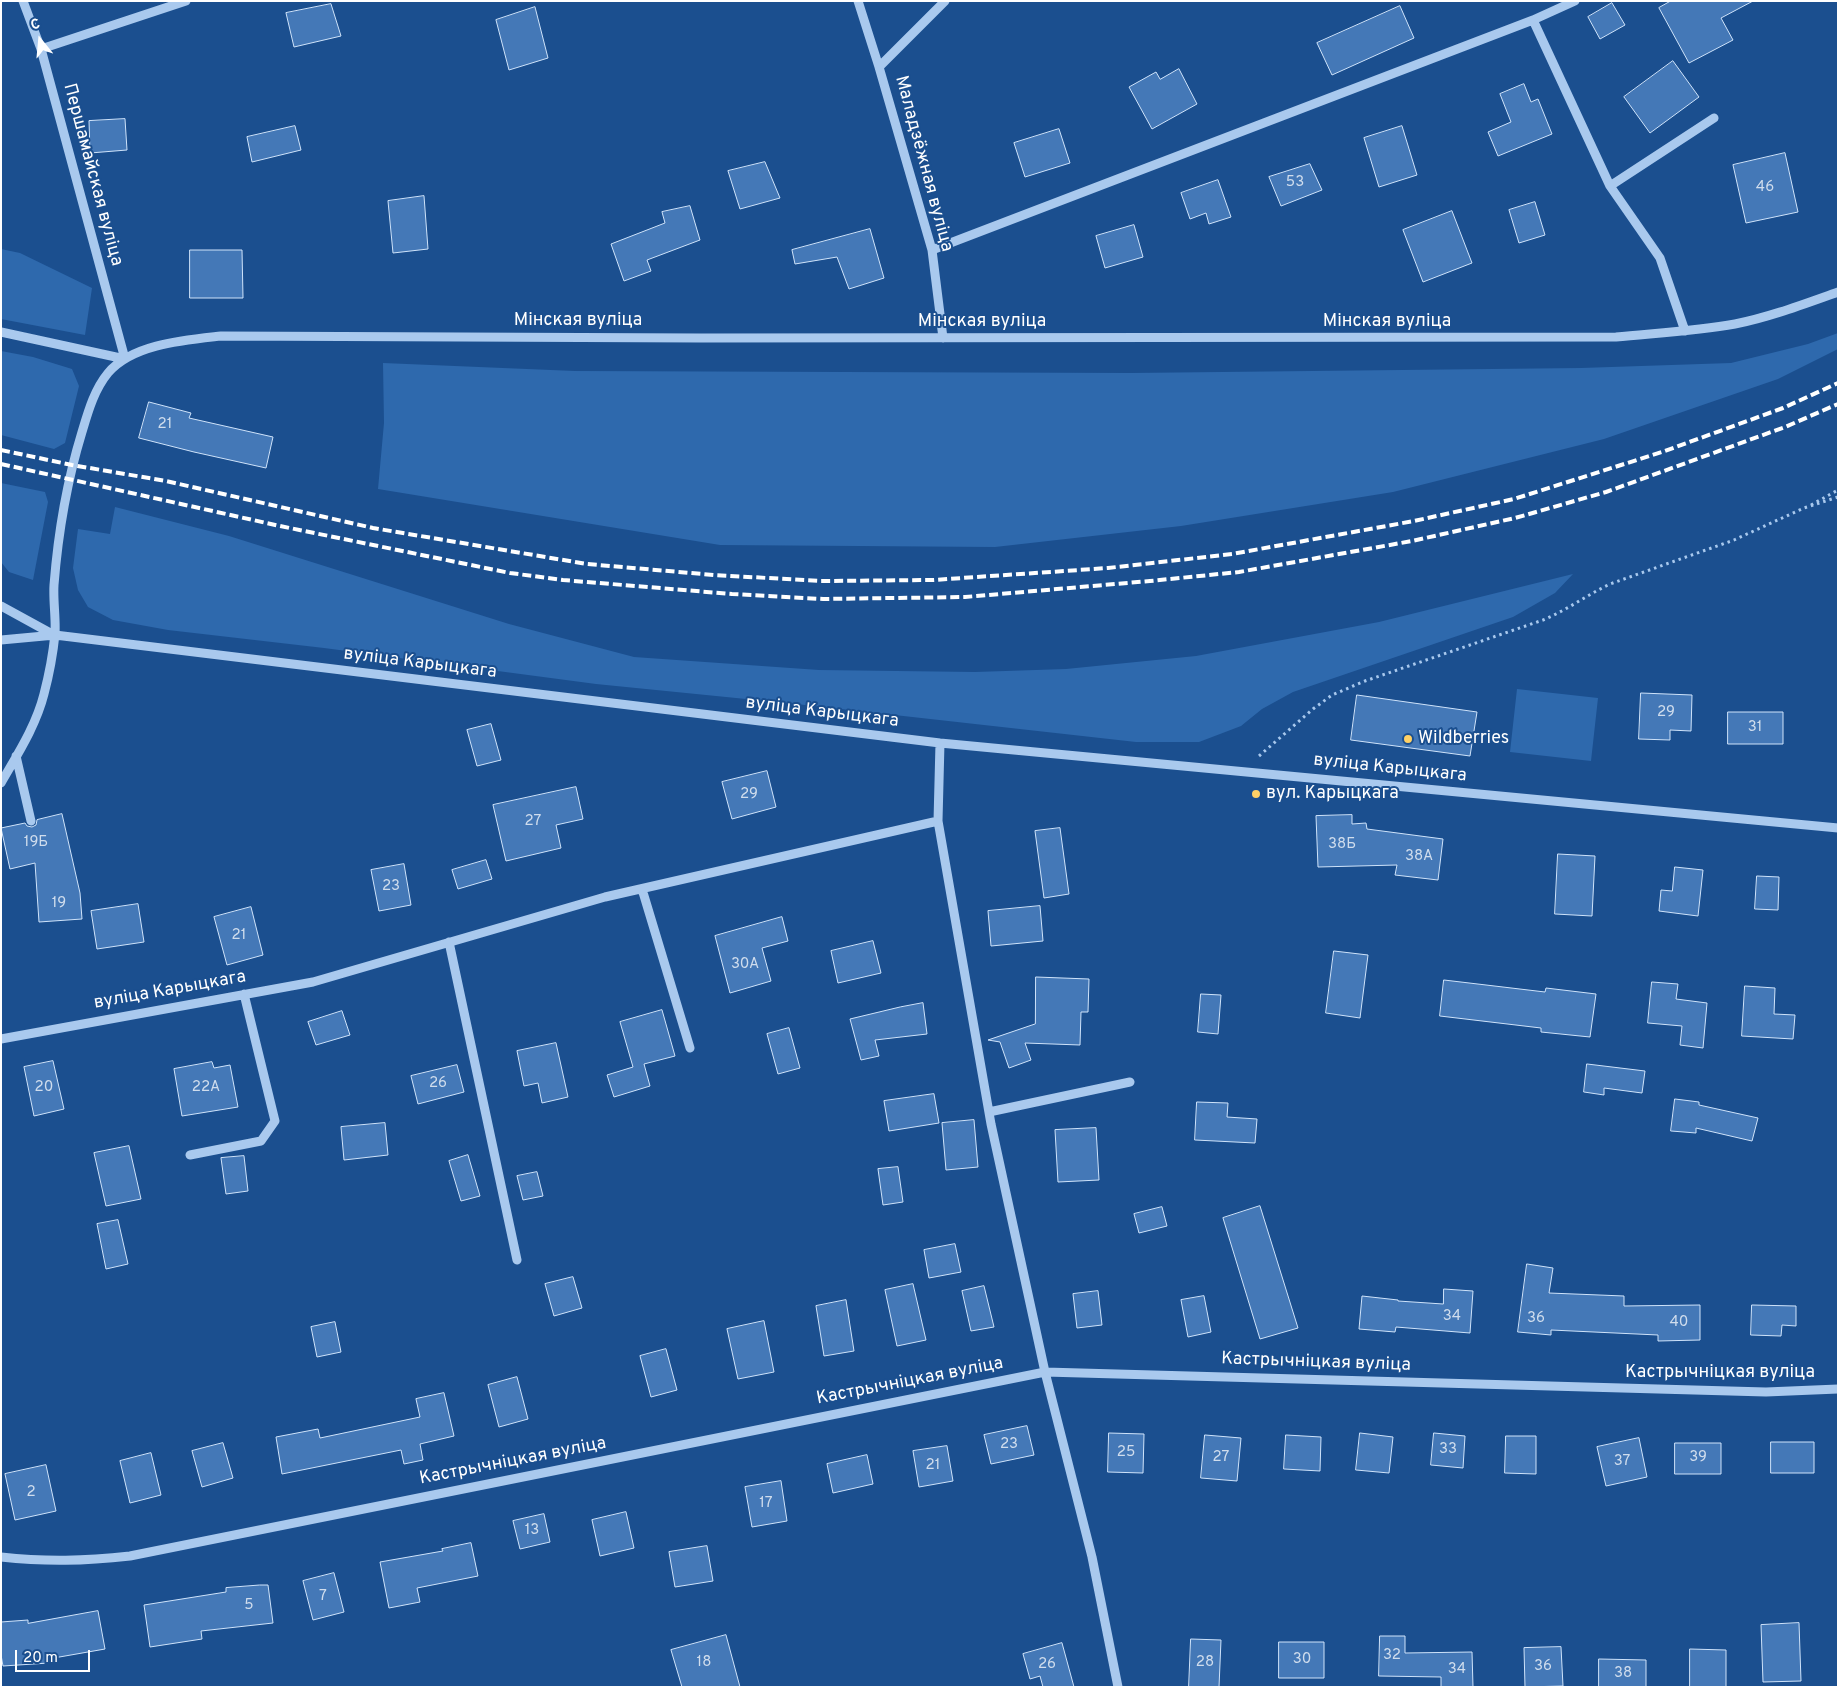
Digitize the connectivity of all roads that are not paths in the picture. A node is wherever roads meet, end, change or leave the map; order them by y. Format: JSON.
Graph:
{"nodes":[{"id":1,"x":23,"y":1,"type":"edge"},
{"id":2,"x":186,"y":1,"type":"edge"},
{"id":3,"x":858,"y":1,"type":"edge"},
{"id":4,"x":945,"y":1,"type":"edge"},
{"id":5,"x":1575,"y":1,"type":"edge"},
{"id":6,"x":1533,"y":20,"type":"junction"},
{"id":7,"x":40,"y":49,"type":"junction"},
{"id":8,"x":880,"y":67,"type":"junction"},
{"id":9,"x":1714,"y":118,"type":"dead end"},
{"id":10,"x":1610,"y":186,"type":"junction"},
{"id":11,"x":932,"y":250,"type":"junction"},
{"id":12,"x":1838,"y":292,"type":"edge"},
{"id":13,"x":1685,"y":331,"type":"junction"},
{"id":14,"x":1,"y":332,"type":"edge"},
{"id":15,"x":943,"y":338,"type":"junction"},
{"id":16,"x":125,"y":359,"type":"junction"},
{"id":17,"x":1,"y":606,"type":"edge"},
{"id":18,"x":54,"y":635,"type":"junction"},
{"id":19,"x":1,"y":640,"type":"edge"},
{"id":20,"x":940,"y":743,"type":"junction"},
{"id":21,"x":16,"y":756,"type":"junction"},
{"id":22,"x":1,"y":783,"type":"edge"},
{"id":23,"x":31,"y":821,"type":"dead end"},
{"id":24,"x":938,"y":821,"type":"junction"},
{"id":25,"x":1838,"y":828,"type":"edge"},
{"id":26,"x":642,"y":889,"type":"junction"},
{"id":27,"x":449,"y":942,"type":"junction"},
{"id":28,"x":244,"y":994,"type":"junction"},
{"id":29,"x":1,"y":1039,"type":"edge"},
{"id":30,"x":690,"y":1048,"type":"dead end"},
{"id":31,"x":1130,"y":1082,"type":"dead end"},
{"id":32,"x":989,"y":1112,"type":"junction"},
{"id":33,"x":190,"y":1155,"type":"dead end"},
{"id":34,"x":517,"y":1260,"type":"dead end"},
{"id":35,"x":1045,"y":1372,"type":"junction"},
{"id":36,"x":1838,"y":1389,"type":"edge"},
{"id":37,"x":1,"y":1557,"type":"edge"},
{"id":38,"x":1118,"y":1687,"type":"edge"}],
"edges":[{"from":1,"to":7,"type":"street","name":"Першамайская вуліца"},
{"from":2,"to":7,"type":"street"},
{"from":3,"to":8,"type":"street","name":"Маладзёжная вуліца"},
{"from":4,"to":8,"type":"street"},
{"from":5,"to":6,"type":"street"},
{"from":6,"to":10,"type":"street"},
{"from":6,"to":11,"type":"street"},
{"from":7,"to":16,"type":"street","name":"Першамайская вуліца"},
{"from":8,"to":11,"type":"street","name":"Маладзёжная вуліца"},
{"from":9,"to":10,"type":"street"},
{"from":10,"to":13,"type":"street"},
{"from":11,"to":15,"type":"street","name":"Маладзёжная вуліца"},
{"from":12,"to":13,"type":"street","name":"Мінская вуліца"},
{"from":13,"to":15,"type":"street","name":"Мінская вуліца"},
{"from":14,"to":16,"type":"street"},
{"from":15,"to":16,"type":"street","name":"Мінская вуліца"},
{"from":16,"to":18,"type":"street"},
{"from":17,"to":18,"type":"street"},
{"from":18,"to":19,"type":"street"},
{"from":18,"to":20,"type":"street","name":"вуліца Карыцкага"},
{"from":18,"to":21,"type":"street"},
{"from":20,"to":24,"type":"street"},
{"from":20,"to":25,"type":"street","name":"вуліца Карыцкага"},
{"from":21,"to":22,"type":"street"},
{"from":21,"to":23,"type":"street"},
{"from":24,"to":26,"type":"street","name":"вуліца Карыцкага"},
{"from":24,"to":32,"type":"street"},
{"from":26,"to":27,"type":"street","name":"вуліца Карыцкага"},
{"from":26,"to":30,"type":"street"},
{"from":27,"to":28,"type":"street","name":"вуліца Карыцкага"},
{"from":27,"to":34,"type":"street"},
{"from":28,"to":29,"type":"street","name":"вуліца Карыцкага"},
{"from":28,"to":33,"type":"street"},
{"from":31,"to":32,"type":"street"},
{"from":32,"to":35,"type":"street"},
{"from":35,"to":36,"type":"street","name":"Кастрычніцкая вуліца"},
{"from":35,"to":37,"type":"street","name":"Кастрычніцкая вуліца"},
{"from":35,"to":38,"type":"street"}]}
